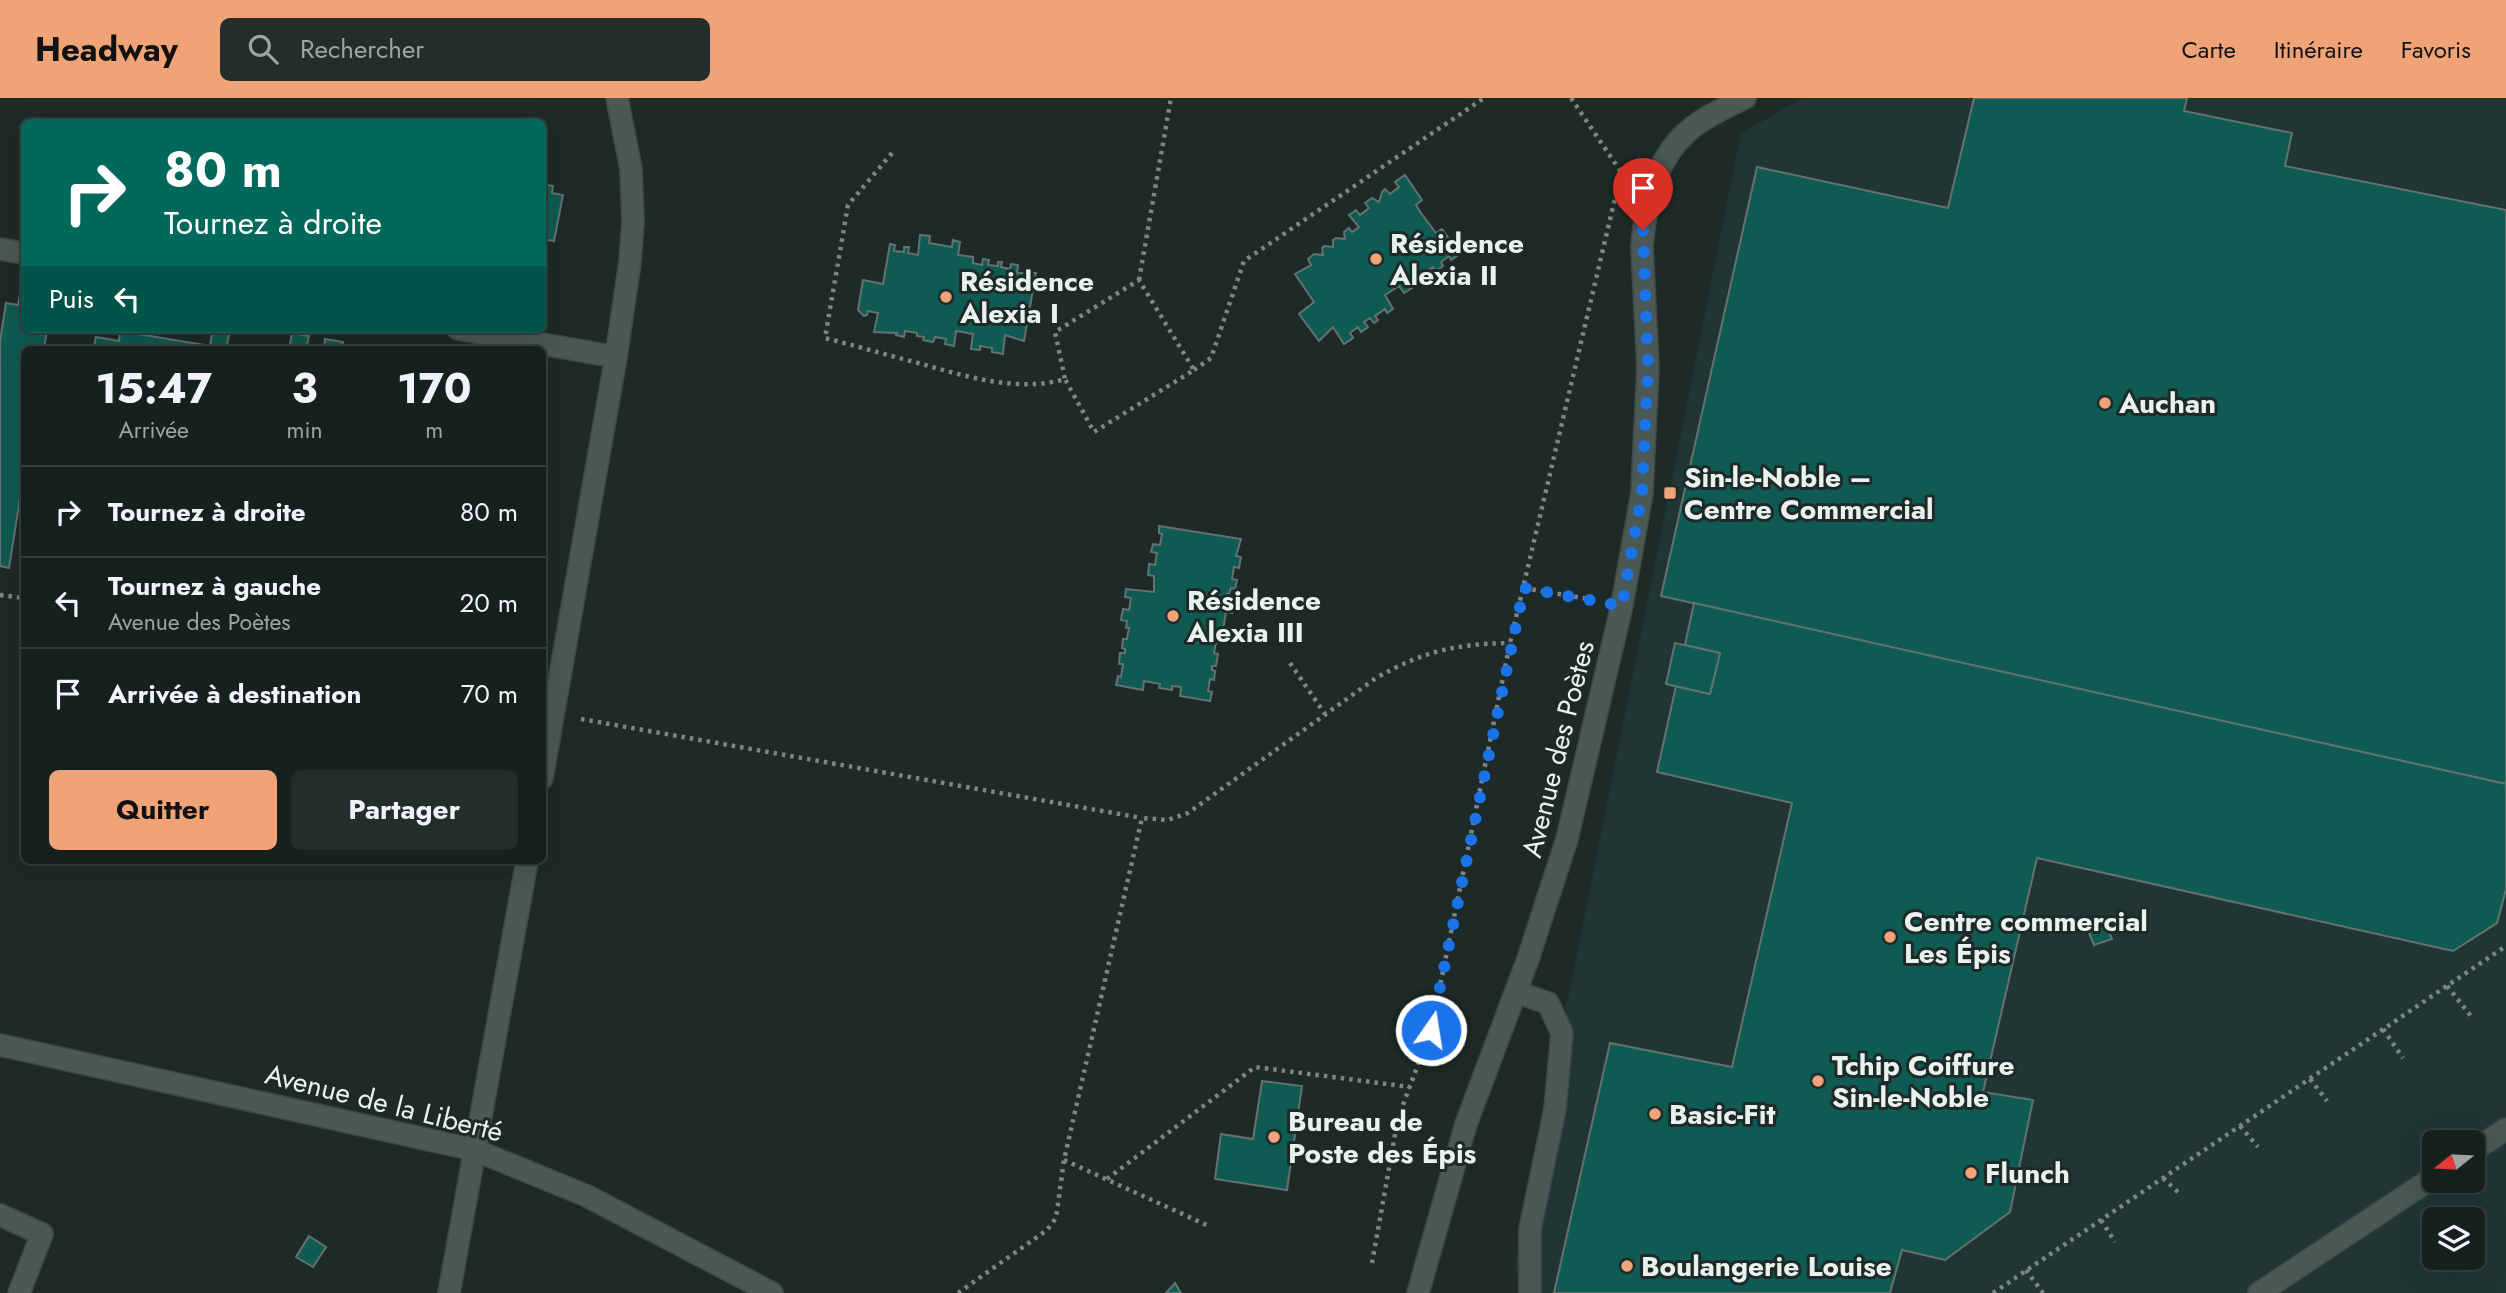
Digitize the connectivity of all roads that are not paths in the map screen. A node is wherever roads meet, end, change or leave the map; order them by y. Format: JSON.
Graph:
{"nodes":[{"id":1,"x":617,"y":98,"type":"edge"},
{"id":2,"x":1745,"y":98,"type":"edge"},
{"id":3,"x":0,"y":249,"type":"edge"},
{"id":4,"x":21,"y":252,"type":"edge"},
{"id":5,"x":481,"y":333,"type":"edge"},
{"id":6,"x":616,"y":357,"type":"junction"},
{"id":7,"x":546,"y":757,"type":"edge"},
{"id":8,"x":526,"y":864,"type":"edge"},
{"id":9,"x":1516,"y":992,"type":"junction"},
{"id":10,"x":0,"y":1045,"type":"edge"},
{"id":11,"x":2506,"y":1129,"type":"edge"},
{"id":12,"x":2485,"y":1143,"type":"edge"},
{"id":13,"x":475,"y":1150,"type":"junction"},
{"id":14,"x":2422,"y":1185,"type":"edge"},
{"id":15,"x":0,"y":1214,"type":"edge"},
{"id":16,"x":19,"y":1293,"type":"edge"},
{"id":17,"x":449,"y":1293,"type":"edge"},
{"id":18,"x":772,"y":1293,"type":"edge"},
{"id":19,"x":1418,"y":1293,"type":"edge"},
{"id":20,"x":1530,"y":1293,"type":"edge"},
{"id":21,"x":2259,"y":1293,"type":"edge"}],
"edges":[{"from":1,"to":6,"type":"street"},
{"from":2,"to":9,"type":"street","name":"Avenue des Poètes"},
{"from":3,"to":4,"type":"street"},
{"from":5,"to":6,"type":"street"},
{"from":6,"to":7,"type":"street"},
{"from":8,"to":13,"type":"street"},
{"from":9,"to":19,"type":"street","name":"Avenue des Poètes"},
{"from":9,"to":20,"type":"street"},
{"from":10,"to":13,"type":"street","name":"Avenue de la Liberté"},
{"from":11,"to":12,"type":"street"},
{"from":13,"to":17,"type":"street"},
{"from":13,"to":18,"type":"street","name":"Avenue de la Liberté"},
{"from":14,"to":21,"type":"street"},
{"from":15,"to":16,"type":"street"}]}
